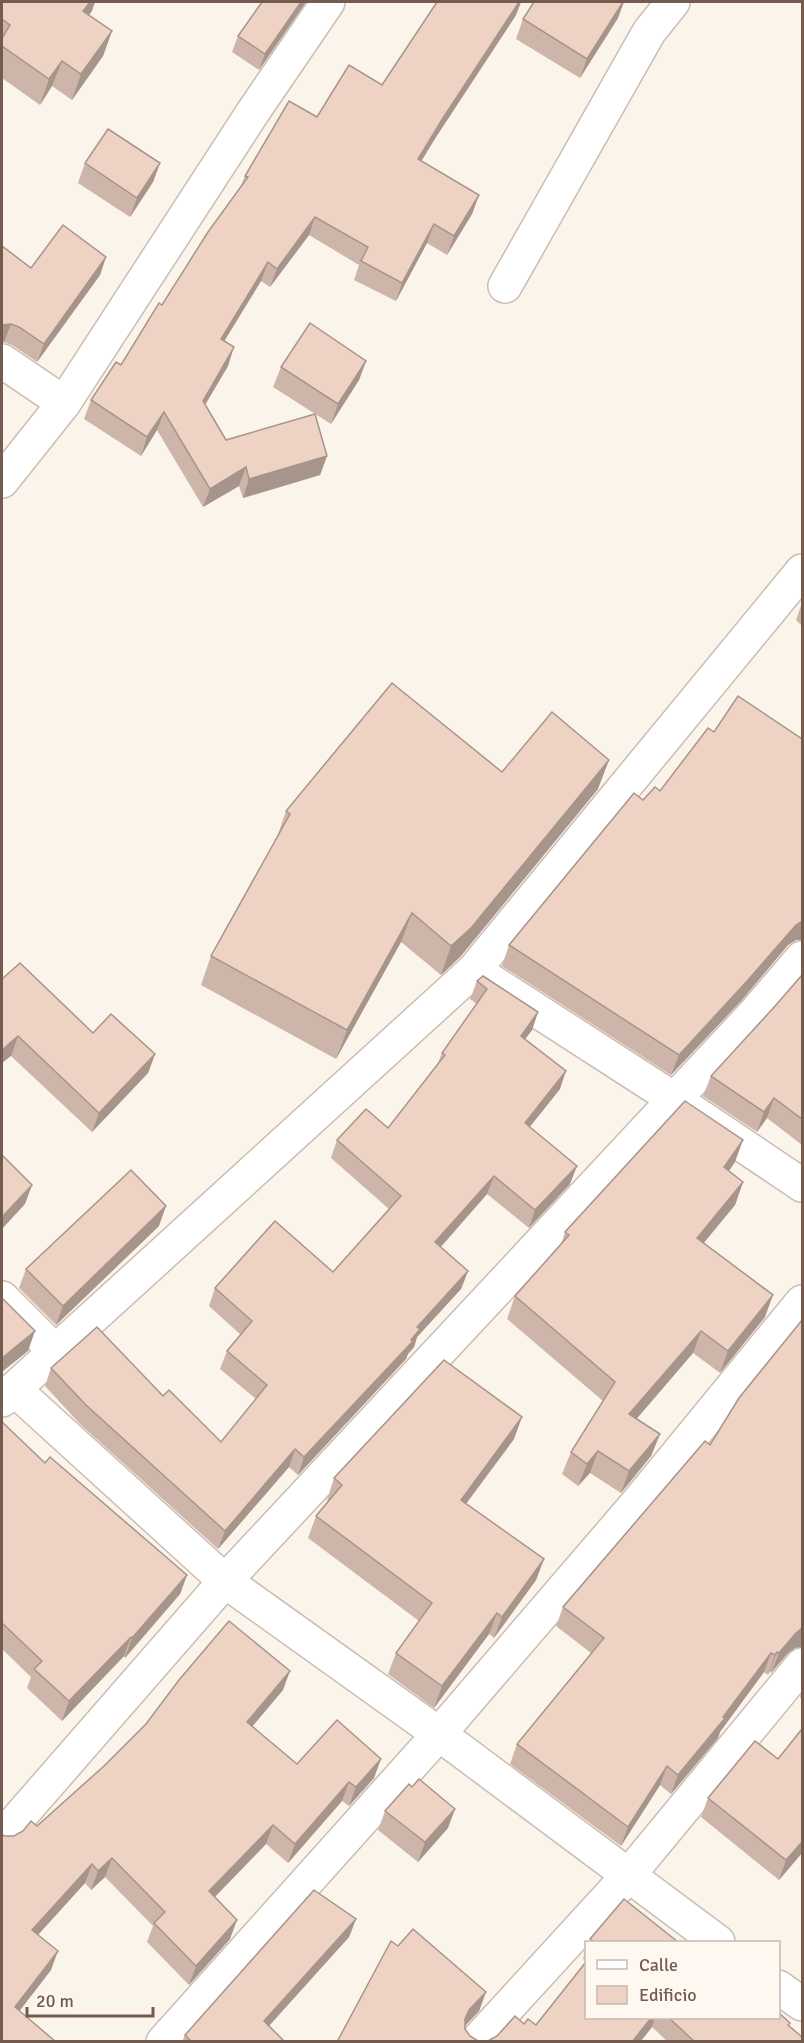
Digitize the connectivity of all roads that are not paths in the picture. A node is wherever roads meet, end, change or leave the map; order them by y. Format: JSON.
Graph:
{"nodes":[{"id":1,"x":328,"y":2,"type":"edge"},
{"id":2,"x":673,"y":2,"type":"edge"},
{"id":3,"x":506,"y":286,"type":"dead end"},
{"id":4,"x":2,"y":361,"type":"edge"},
{"id":5,"x":64,"y":402,"type":"junction"},
{"id":6,"x":2,"y":481,"type":"edge"},
{"id":7,"x":802,"y":571,"type":"edge"},
{"id":8,"x":802,"y":958,"type":"edge"},
{"id":9,"x":474,"y":970,"type":"junction"},
{"id":10,"x":674,"y":1099,"type":"junction"},
{"id":11,"x":802,"y":1185,"type":"edge"},
{"id":12,"x":2,"y":1298,"type":"edge"},
{"id":13,"x":802,"y":1302,"type":"edge"},
{"id":14,"x":56,"y":1352,"type":"junction"},
{"id":15,"x":8,"y":1395,"type":"edge"},
{"id":16,"x":225,"y":1581,"type":"junction"},
{"id":17,"x":802,"y":1665,"type":"edge"},
{"id":18,"x":439,"y":1734,"type":"junction"},
{"id":19,"x":2,"y":1837,"type":"edge"},
{"id":20,"x":627,"y":1876,"type":"junction"},
{"id":21,"x":717,"y":1941,"type":"edge"},
{"id":22,"x":780,"y":1988,"type":"edge"},
{"id":23,"x":802,"y":2004,"type":"edge"},
{"id":24,"x":163,"y":2042,"type":"edge"},
{"id":25,"x":476,"y":2042,"type":"edge"}],
"edges":[{"from":1,"to":5,"type":"street"},
{"from":2,"to":3,"type":"street"},
{"from":4,"to":5,"type":"street"},
{"from":5,"to":6,"type":"street"},
{"from":7,"to":9,"type":"street"},
{"from":8,"to":10,"type":"street"},
{"from":9,"to":10,"type":"street"},
{"from":9,"to":14,"type":"street"},
{"from":10,"to":11,"type":"street"},
{"from":10,"to":16,"type":"street"},
{"from":12,"to":14,"type":"street"},
{"from":13,"to":18,"type":"street"},
{"from":14,"to":15,"type":"street"},
{"from":15,"to":16,"type":"street"},
{"from":16,"to":18,"type":"street"},
{"from":16,"to":19,"type":"street"},
{"from":17,"to":20,"type":"street"},
{"from":18,"to":20,"type":"street"},
{"from":18,"to":24,"type":"street"},
{"from":20,"to":21,"type":"street"},
{"from":20,"to":25,"type":"street"},
{"from":22,"to":23,"type":"street"}]}
